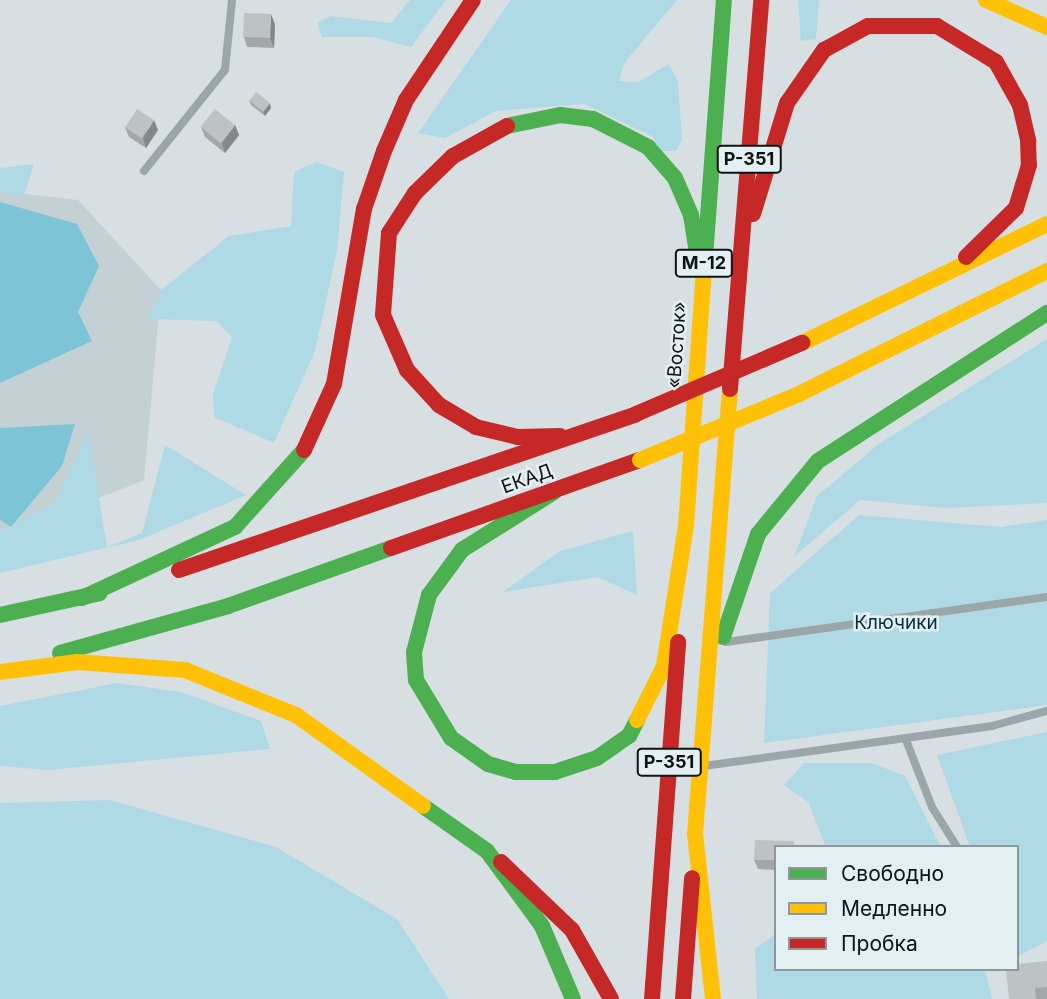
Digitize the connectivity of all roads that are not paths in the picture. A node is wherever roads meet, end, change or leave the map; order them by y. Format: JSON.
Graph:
{"nodes":[{"id":1,"x":232,"y":0,"type":"edge"},
{"id":2,"x":473,"y":0,"type":"edge"},
{"id":3,"x":724,"y":0,"type":"edge"},
{"id":4,"x":761,"y":0,"type":"edge"},
{"id":5,"x":986,"y":0,"type":"edge"},
{"id":6,"x":1047,"y":27,"type":"edge"},
{"id":7,"x":144,"y":171,"type":"dead end"},
{"id":8,"x":1047,"y":224,"type":"edge"},
{"id":9,"x":1047,"y":271,"type":"edge"},
{"id":10,"x":939,"y":277,"type":"junction"},
{"id":11,"x":1047,"y":313,"type":"edge"},
{"id":12,"x":738,"y":318,"type":"junction"},
{"id":13,"x":699,"y":336,"type":"junction"},
{"id":14,"x":608,"y":426,"type":"junction"},
{"id":15,"x":554,"y":492,"type":"junction"},
{"id":16,"x":686,"y":526,"type":"junction"},
{"id":17,"x":1047,"y":597,"type":"edge"},
{"id":18,"x":82,"y":598,"type":"junction"},
{"id":19,"x":0,"y":615,"type":"edge"},
{"id":20,"x":716,"y":641,"type":"junction"},
{"id":21,"x":0,"y":671,"type":"edge"},
{"id":22,"x":1047,"y":712,"type":"edge"},
{"id":23,"x":906,"y":740,"type":"junction"},
{"id":24,"x":701,"y":766,"type":"junction"},
{"id":25,"x":695,"y":834,"type":"junction"},
{"id":26,"x":956,"y":845,"type":"edge"},
{"id":27,"x":487,"y":851,"type":"junction"},
{"id":28,"x":573,"y":999,"type":"edge"},
{"id":29,"x":611,"y":999,"type":"edge"},
{"id":30,"x":652,"y":999,"type":"edge"},
{"id":31,"x":683,"y":999,"type":"edge"},
{"id":32,"x":713,"y":999,"type":"edge"}],
"edges":[{"from":1,"to":7,"type":"lane"},
{"from":2,"to":18,"type":"main road"},
{"from":3,"to":13,"type":"main road","name":"«Восток»","number":"М-12"},
{"from":4,"to":12,"type":"main road","number":"Р-351"},
{"from":5,"to":6,"type":"main road"},
{"from":8,"to":10,"type":"main road"},
{"from":9,"to":15,"type":"main road","name":"ЕКАД","bridge":true},
{"from":10,"to":12,"type":"main road"},
{"from":10,"to":14,"type":"main road","name":"ЕКАД","bridge":true},
{"from":11,"to":20,"type":"main road"},
{"from":12,"to":20,"type":"main road","number":"Р-351"},
{"from":13,"to":14,"type":"main road"},
{"from":13,"to":16,"type":"main road","name":"«Восток»","number":"М-12"},
{"from":14,"to":18,"type":"main road","name":"ЕКАД"},
{"from":15,"to":16,"type":"main road"},
{"from":15,"to":21,"type":"main road","name":"ЕКАД"},
{"from":16,"to":30,"type":"main road","number":"Р-351"},
{"from":17,"to":20,"type":"lane"},
{"from":18,"to":19,"type":"main road","name":"ЕКАД"},
{"from":20,"to":24,"type":"main road","number":"Р-351"},
{"from":21,"to":27,"type":"main road"},
{"from":22,"to":23,"type":"lane"},
{"from":23,"to":24,"type":"lane"},
{"from":23,"to":26,"type":"lane"},
{"from":24,"to":25,"type":"main road","number":"Р-351"},
{"from":25,"to":31,"type":"main road","number":"Р-351"},
{"from":25,"to":32,"type":"main road"},
{"from":27,"to":28,"type":"main road"},
{"from":27,"to":29,"type":"main road"}]}
